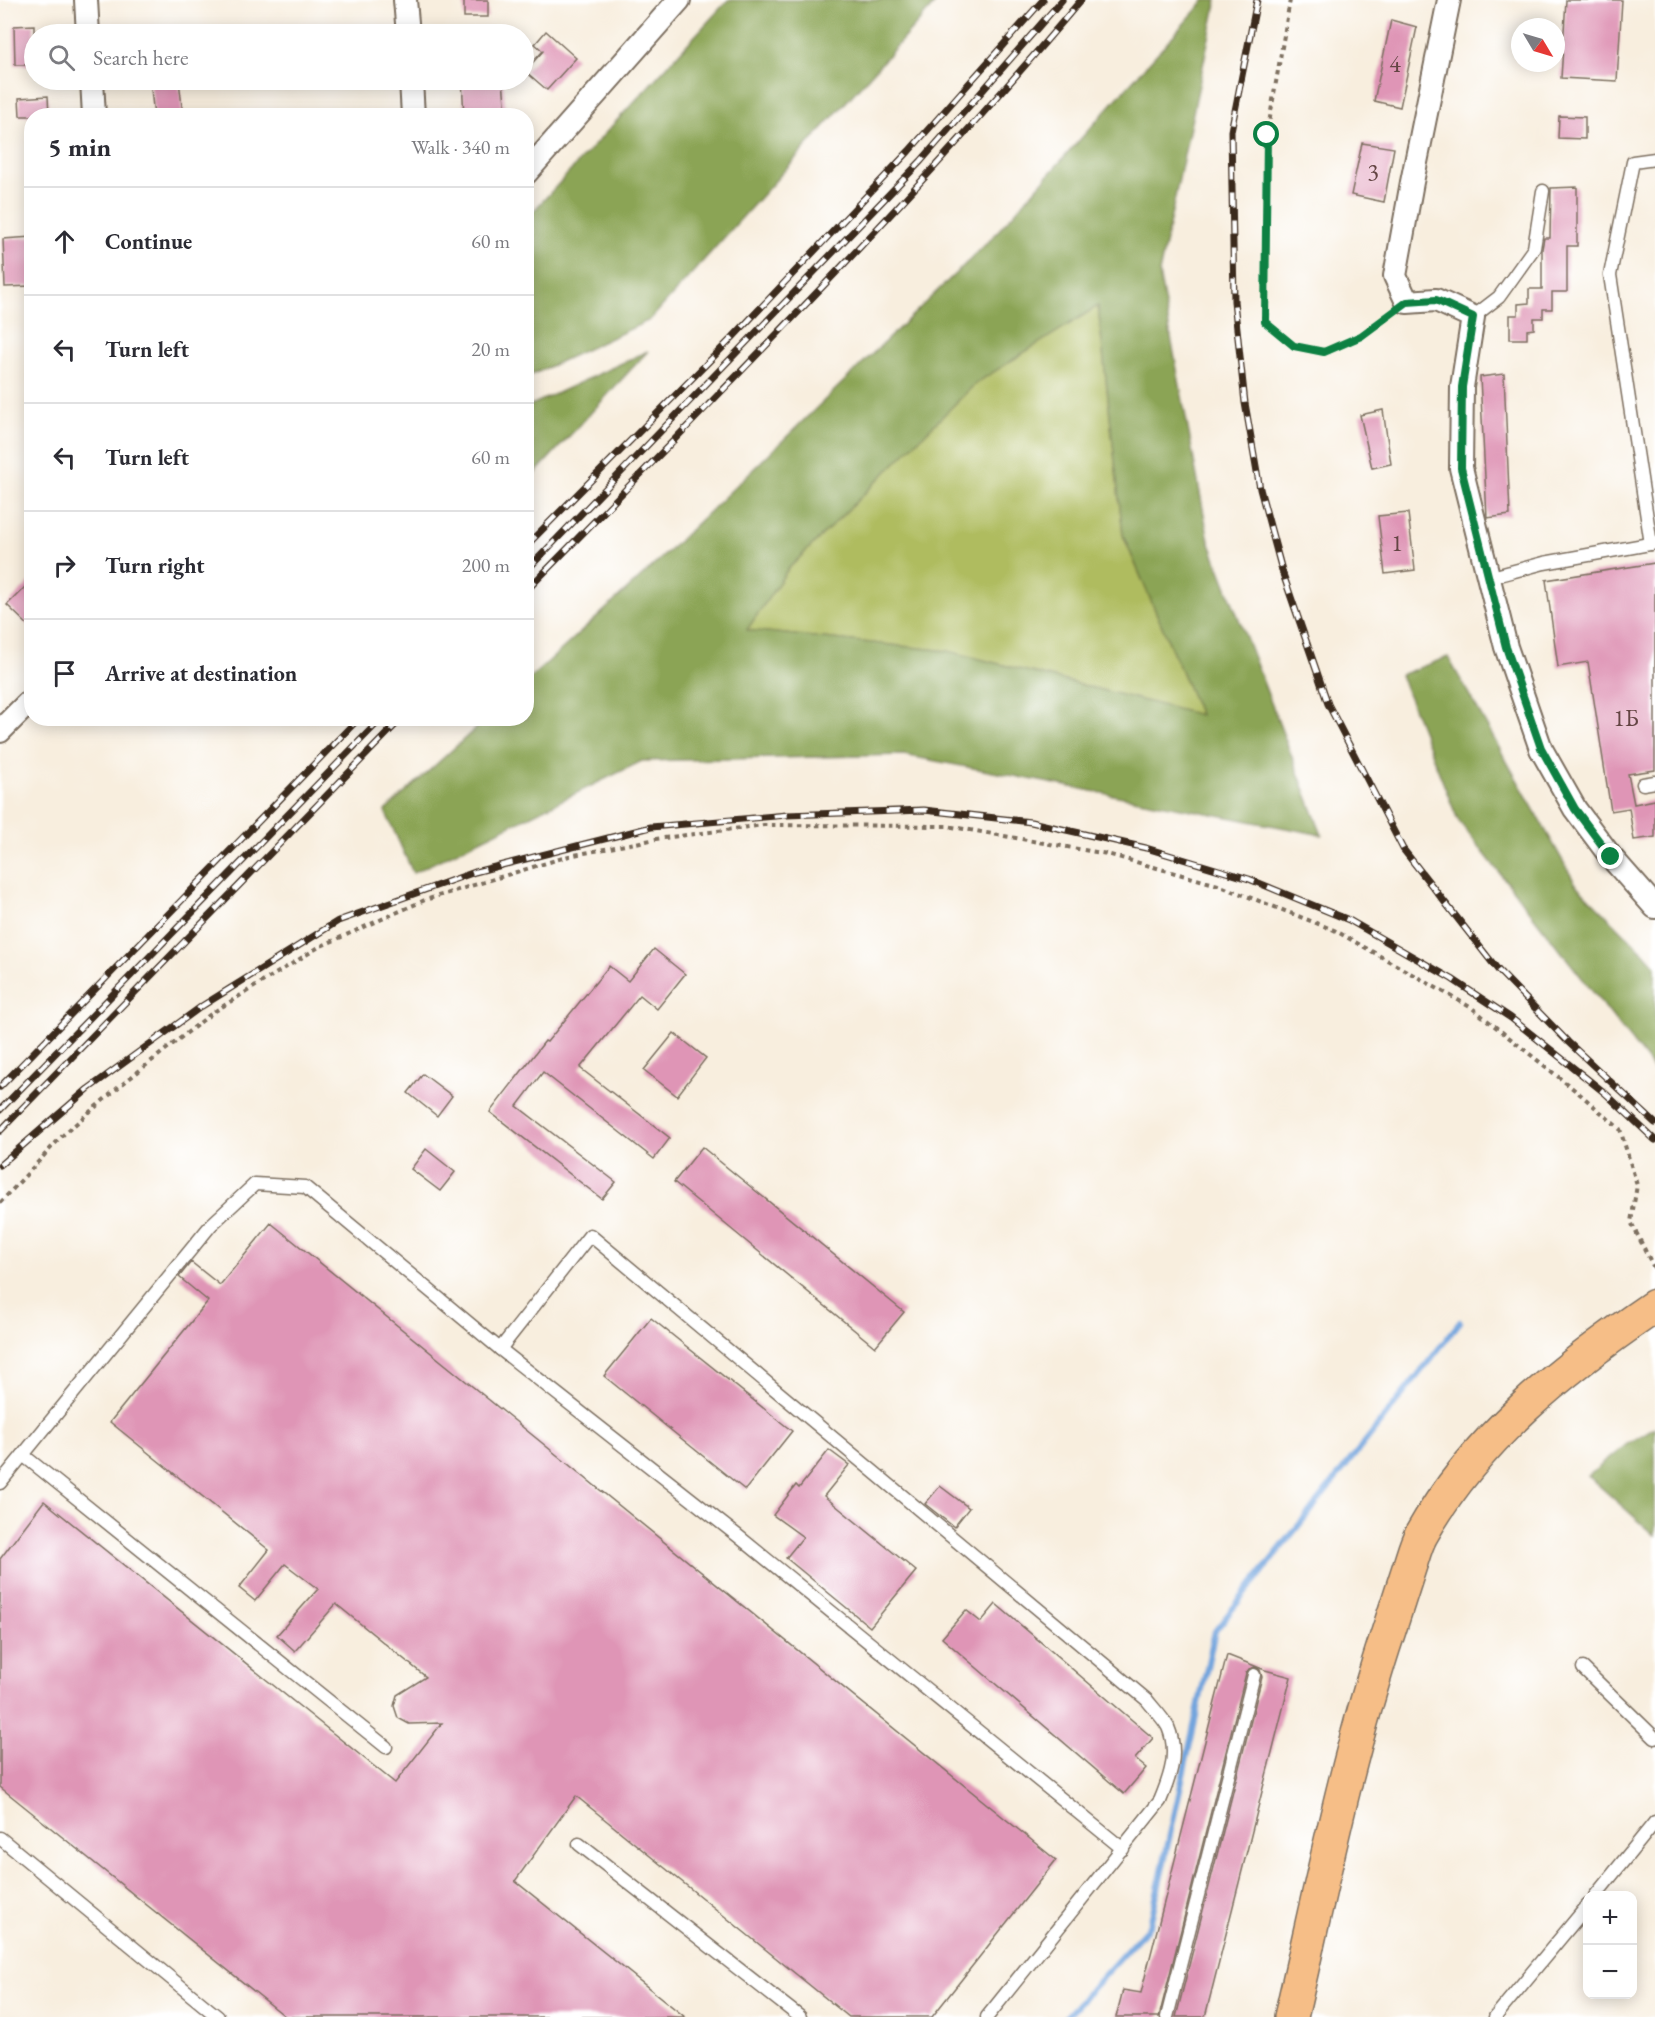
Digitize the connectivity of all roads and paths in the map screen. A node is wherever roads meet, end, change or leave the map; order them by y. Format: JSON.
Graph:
{"nodes":[{"id":1,"x":86,"y":0,"type":"edge"},
{"id":2,"x":405,"y":0,"type":"edge"},
{"id":3,"x":679,"y":0,"type":"edge"},
{"id":4,"x":1290,"y":0,"type":"edge"},
{"id":5,"x":1449,"y":0,"type":"edge"},
{"id":6,"x":87,"y":24,"type":"edge"},
{"id":7,"x":407,"y":24,"type":"edge"},
{"id":8,"x":93,"y":90,"type":"edge"},
{"id":9,"x":412,"y":90,"type":"edge"},
{"id":10,"x":94,"y":108,"type":"edge"},
{"id":11,"x":413,"y":108,"type":"edge"},
{"id":12,"x":1655,"y":159,"type":"edge"},
{"id":13,"x":534,"y":164,"type":"edge"},
{"id":14,"x":1543,"y":191,"type":"dead end"},
{"id":15,"x":1407,"y":302,"type":"junction"},
{"id":16,"x":1473,"y":317,"type":"junction"},
{"id":17,"x":1653,"y":544,"type":"edge"},
{"id":18,"x":1488,"y":578,"type":"junction"},
{"id":19,"x":24,"y":707,"type":"edge"},
{"id":20,"x":0,"y":731,"type":"edge"},
{"id":21,"x":1655,"y":907,"type":"edge"},
{"id":22,"x":0,"y":1203,"type":"edge"},
{"id":23,"x":1655,"y":1270,"type":"edge"},
{"id":24,"x":1655,"y":1306,"type":"edge"},
{"id":25,"x":500,"y":1349,"type":"junction"},
{"id":26,"x":23,"y":1455,"type":"junction"},
{"id":27,"x":0,"y":1483,"type":"edge"},
{"id":28,"x":1583,"y":1668,"type":"dead end"},
{"id":29,"x":1254,"y":1675,"type":"dead end"},
{"id":30,"x":1655,"y":1738,"type":"edge"},
{"id":31,"x":386,"y":1747,"type":"dead end"},
{"id":32,"x":1655,"y":1822,"type":"edge"},
{"id":33,"x":0,"y":1838,"type":"edge"},
{"id":34,"x":579,"y":1844,"type":"dead end"},
{"id":35,"x":1123,"y":1849,"type":"junction"},
{"id":36,"x":1599,"y":1891,"type":"edge"},
{"id":37,"x":1583,"y":1910,"type":"edge"},
{"id":38,"x":218,"y":2017,"type":"edge"},
{"id":39,"x":800,"y":2017,"type":"edge"},
{"id":40,"x":987,"y":2017,"type":"edge"},
{"id":41,"x":1167,"y":2017,"type":"edge"},
{"id":42,"x":1291,"y":2017,"type":"edge"},
{"id":43,"x":1495,"y":2017,"type":"edge"}],
"edges":[{"from":1,"to":6,"type":"street"},
{"from":2,"to":7,"type":"street"},
{"from":3,"to":13,"type":"street"},
{"from":4,"to":15,"type":"path"},
{"from":5,"to":15,"type":"street"},
{"from":8,"to":10,"type":"street"},
{"from":9,"to":11,"type":"street"},
{"from":12,"to":17,"type":"lane"},
{"from":14,"to":16,"type":"lane"},
{"from":15,"to":16,"type":"street"},
{"from":16,"to":18,"type":"street"},
{"from":17,"to":18,"type":"lane"},
{"from":18,"to":21,"type":"street"},
{"from":19,"to":20,"type":"street"},
{"from":22,"to":23,"type":"path"},
{"from":24,"to":42,"type":"main road"},
{"from":25,"to":26,"type":"lane"},
{"from":25,"to":35,"type":"lane"},
{"from":25,"to":35,"type":"lane"},
{"from":26,"to":27,"type":"lane"},
{"from":26,"to":31,"type":"lane"},
{"from":28,"to":30,"type":"lane"},
{"from":29,"to":41,"type":"lane"},
{"from":32,"to":36,"type":"lane"},
{"from":33,"to":38,"type":"lane"},
{"from":34,"to":39,"type":"lane"},
{"from":35,"to":40,"type":"lane"},
{"from":37,"to":43,"type":"lane"}]}
